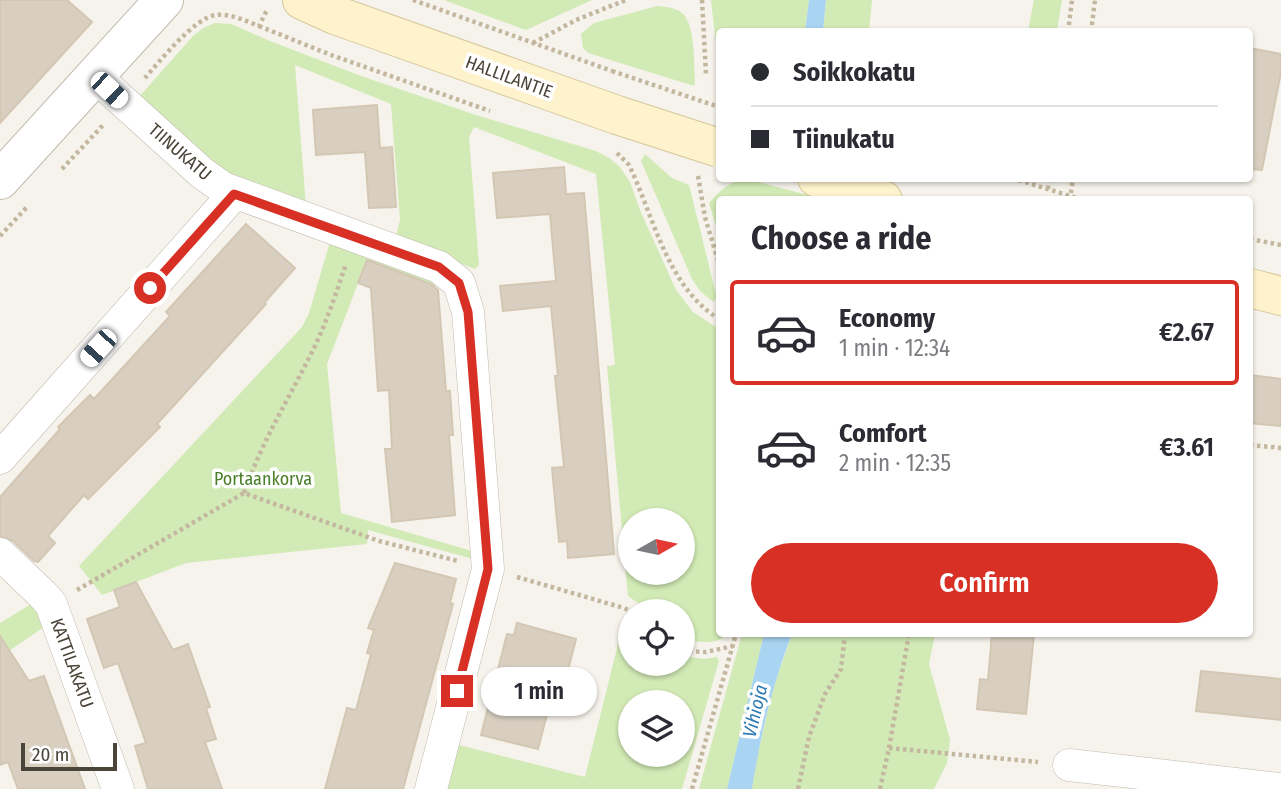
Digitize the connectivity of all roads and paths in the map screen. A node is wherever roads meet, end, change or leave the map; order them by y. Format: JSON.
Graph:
{"nodes":[{"id":1,"x":163,"y":0,"type":"edge"},
{"id":2,"x":302,"y":0,"type":"edge"},
{"id":3,"x":413,"y":0,"type":"edge"},
{"id":4,"x":626,"y":0,"type":"edge"},
{"id":5,"x":702,"y":0,"type":"edge"},
{"id":6,"x":1072,"y":0,"type":"edge"},
{"id":7,"x":1095,"y":0,"type":"edge"},
{"id":8,"x":259,"y":26,"type":"dead end"},
{"id":9,"x":1068,"y":28,"type":"edge"},
{"id":10,"x":1092,"y":28,"type":"edge"},
{"id":11,"x":532,"y":43,"type":"junction"},
{"id":12,"x":706,"y":74,"type":"dead end"},
{"id":13,"x":95,"y":76,"type":"junction"},
{"id":14,"x":716,"y":106,"type":"edge"},
{"id":15,"x":499,"y":113,"type":"dead end"},
{"id":16,"x":612,"y":131,"type":"junction"},
{"id":17,"x":708,"y":161,"type":"edge"},
{"id":18,"x":0,"y":180,"type":"edge"},
{"id":19,"x":829,"y":182,"type":"edge"},
{"id":20,"x":1025,"y":182,"type":"edge"},
{"id":21,"x":1049,"y":182,"type":"edge"},
{"id":22,"x":1048,"y":189,"type":"junction"},
{"id":23,"x":234,"y":194,"type":"junction"},
{"id":24,"x":871,"y":196,"type":"edge"},
{"id":25,"x":1065,"y":196,"type":"edge"},
{"id":26,"x":355,"y":237,"type":"junction"},
{"id":27,"x":1253,"y":240,"type":"edge"},
{"id":28,"x":1281,"y":245,"type":"edge"},
{"id":29,"x":716,"y":254,"type":"edge"},
{"id":30,"x":1253,"y":289,"type":"edge"},
{"id":31,"x":1281,"y":296,"type":"edge"},
{"id":32,"x":716,"y":317,"type":"edge"},
{"id":33,"x":1253,"y":445,"type":"edge"},
{"id":34,"x":1281,"y":448,"type":"edge"},
{"id":35,"x":0,"y":458,"type":"edge"},
{"id":36,"x":244,"y":493,"type":"junction"},
{"id":37,"x":0,"y":554,"type":"edge"},
{"id":38,"x":488,"y":569,"type":"junction"},
{"id":39,"x":51,"y":604,"type":"junction"},
{"id":40,"x":618,"y":606,"type":"edge"},
{"id":41,"x":735,"y":637,"type":"edge"},
{"id":42,"x":845,"y":637,"type":"edge"},
{"id":43,"x":908,"y":637,"type":"edge"},
{"id":44,"x":733,"y":646,"type":"junction"},
{"id":45,"x":695,"y":652,"type":"edge"},
{"id":46,"x":890,"y":748,"type":"junction"},
{"id":47,"x":1069,"y":765,"type":"joint"},
{"id":48,"x":118,"y":789,"type":"edge"},
{"id":49,"x":432,"y":789,"type":"edge"},
{"id":50,"x":692,"y":789,"type":"edge"},
{"id":51,"x":798,"y":789,"type":"edge"},
{"id":52,"x":880,"y":789,"type":"edge"},
{"id":53,"x":1281,"y":789,"type":"edge"}],
"edges":[{"from":1,"to":13,"type":"street"},
{"from":2,"to":16,"type":"main road","name":"HALLILANTIE"},
{"from":3,"to":11,"type":"path"},
{"from":4,"to":11,"type":"path"},
{"from":5,"to":12,"type":"path"},
{"from":6,"to":9,"type":"path"},
{"from":7,"to":10,"type":"path"},
{"from":8,"to":15,"type":"path"},
{"from":11,"to":14,"type":"path","bridge":true},
{"from":13,"to":18,"type":"street"},
{"from":13,"to":23,"type":"street","name":"TIINUKATU"},
{"from":16,"to":17,"type":"main road","name":"HALLILANTIE","bridge":true},
{"from":16,"to":32,"type":"path"},
{"from":17,"to":29,"type":"path"},
{"from":19,"to":24,"type":"main road"},
{"from":20,"to":22,"type":"path"},
{"from":21,"to":22,"type":"path"},
{"from":22,"to":25,"type":"path"},
{"from":23,"to":26,"type":"street","name":"TIINUKATU"},
{"from":23,"to":35,"type":"street"},
{"from":26,"to":36,"type":"path"},
{"from":26,"to":38,"type":"street","name":"TIINUKATU"},
{"from":27,"to":28,"type":"path"},
{"from":30,"to":31,"type":"main road"},
{"from":33,"to":34,"type":"path"},
{"from":36,"to":38,"type":"path"},
{"from":36,"to":39,"type":"path"},
{"from":37,"to":39,"type":"street","name":"KATTILAKATU"},
{"from":38,"to":40,"type":"path"},
{"from":38,"to":49,"type":"street","name":"TIINUKATU"},
{"from":39,"to":48,"type":"street","name":"KATTILAKATU"},
{"from":41,"to":44,"type":"path"},
{"from":42,"to":51,"type":"path"},
{"from":43,"to":46,"type":"path"},
{"from":44,"to":45,"type":"path"},
{"from":44,"to":50,"type":"path"},
{"from":46,"to":47,"type":"path"},
{"from":46,"to":52,"type":"path"},
{"from":47,"to":53,"type":"street"}]}
